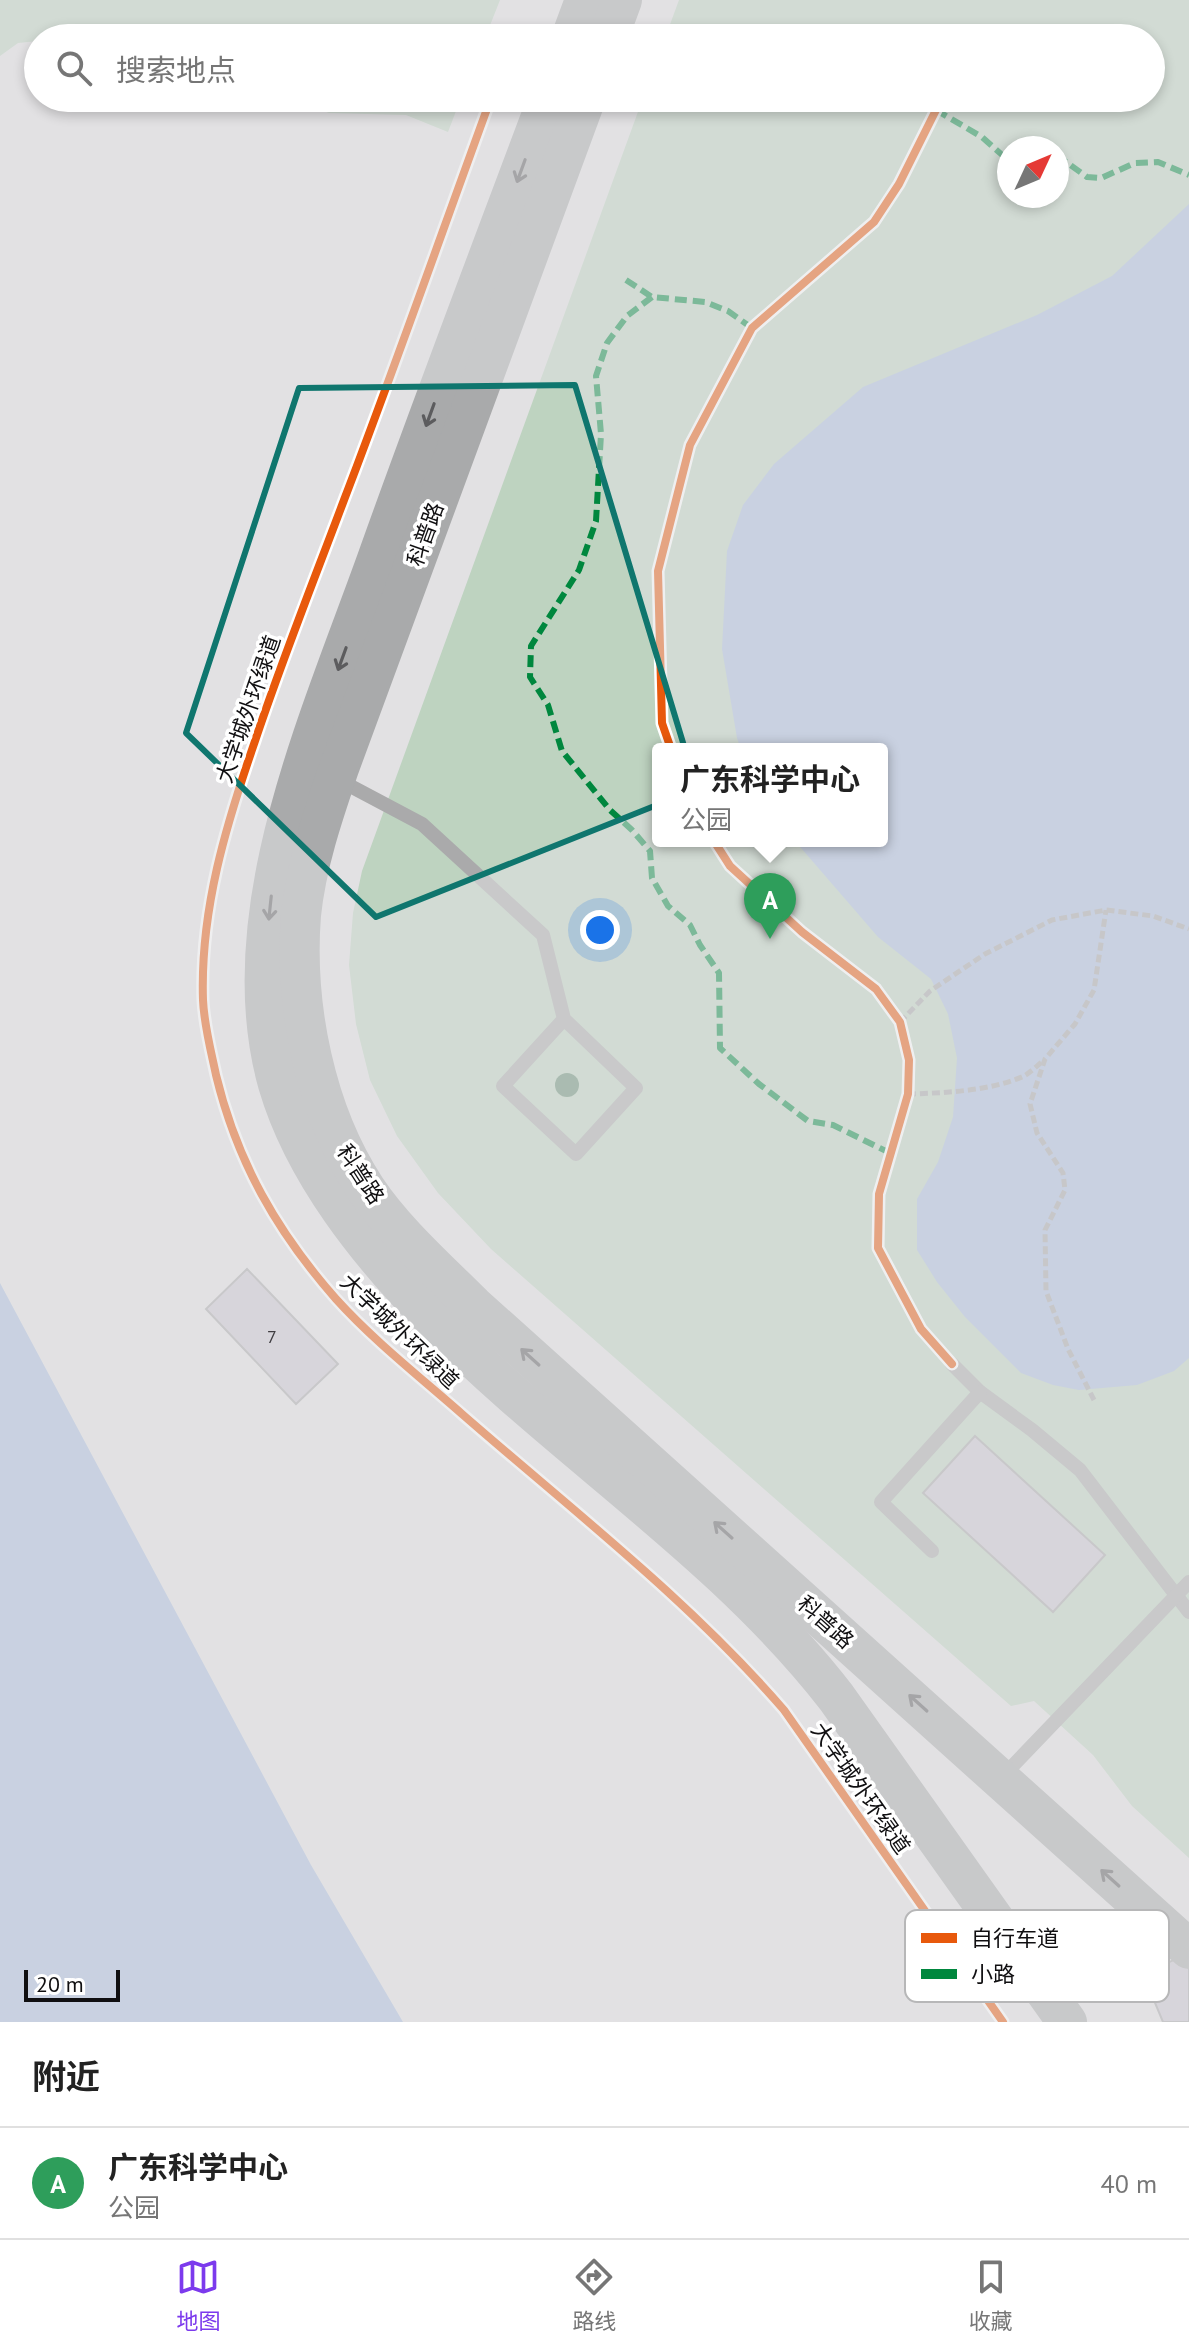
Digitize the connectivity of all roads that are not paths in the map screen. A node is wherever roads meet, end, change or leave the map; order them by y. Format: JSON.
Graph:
{"nodes":[{"id":1,"x":585,"y":0,"type":"edge"},
{"id":2,"x":622,"y":0,"type":"edge"},
{"id":3,"x":576,"y":24,"type":"edge"},
{"id":4,"x":613,"y":24,"type":"edge"},
{"id":5,"x":543,"y":112,"type":"edge"},
{"id":6,"x":581,"y":112,"type":"edge"},
{"id":7,"x":335,"y":778,"type":"junction"},
{"id":8,"x":564,"y":1019,"type":"junction"},
{"id":9,"x":952,"y":1364,"type":"dead end"},
{"id":10,"x":980,"y":1392,"type":"junction"},
{"id":11,"x":932,"y":1551,"type":"dead end"},
{"id":12,"x":1189,"y":1582,"type":"edge"},
{"id":13,"x":1176,"y":1596,"type":"junction"},
{"id":14,"x":1189,"y":1612,"type":"edge"},
{"id":15,"x":1001,"y":1778,"type":"junction"},
{"id":16,"x":987,"y":1910,"type":"edge"},
{"id":17,"x":1146,"y":1910,"type":"edge"},
{"id":18,"x":1169,"y":1931,"type":"edge"},
{"id":19,"x":1189,"y":1949,"type":"edge"},
{"id":20,"x":1053,"y":2002,"type":"edge"},
{"id":21,"x":1067,"y":2022,"type":"edge"}],
"edges":[{"from":1,"to":3,"type":"street"},
{"from":2,"to":4,"type":"street"},
{"from":5,"to":16,"type":"street","name":"科普路","one_way":true},
{"from":6,"to":7,"type":"street","name":"科普路"},
{"from":7,"to":8,"type":"lane"},
{"from":15,"to":7,"type":"street","name":"科普路","one_way":true},
{"from":8,"to":8,"type":"lane"},
{"from":9,"to":10,"type":"lane"},
{"from":10,"to":11,"type":"lane"},
{"from":10,"to":13,"type":"lane"},
{"from":12,"to":13,"type":"lane"},
{"from":13,"to":14,"type":"lane"},
{"from":13,"to":15,"type":"lane"},
{"from":17,"to":15,"type":"street","name":"科普路","one_way":true},
{"from":19,"to":18,"type":"street","name":"科普路","one_way":true},
{"from":20,"to":21,"type":"street","name":"科普路","one_way":true}]}
